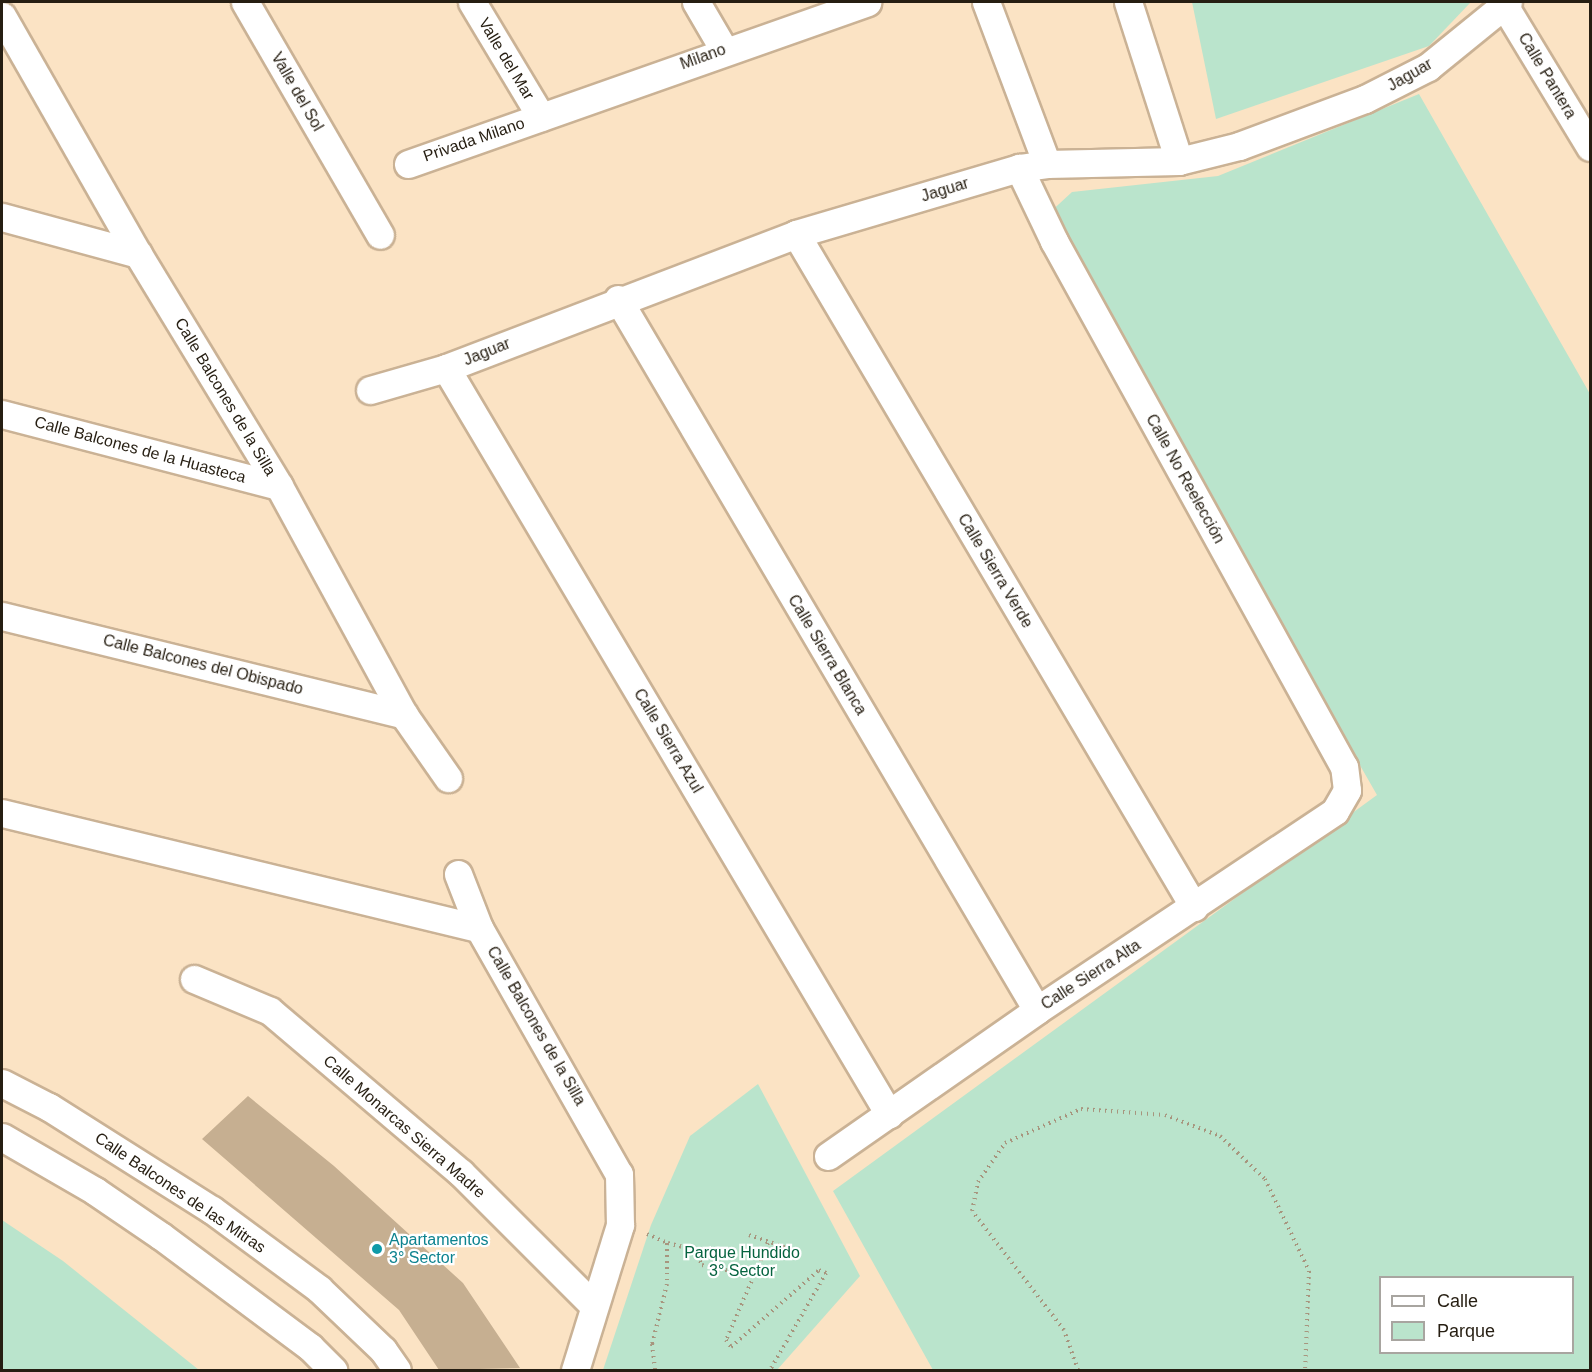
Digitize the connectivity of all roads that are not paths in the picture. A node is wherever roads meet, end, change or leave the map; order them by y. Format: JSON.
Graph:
{"nodes":[{"id":1,"x":244,"y":2,"type":"edge"},
{"id":2,"x":472,"y":2,"type":"edge"},
{"id":3,"x":696,"y":2,"type":"edge"},
{"id":4,"x":867,"y":2,"type":"edge"},
{"id":5,"x":987,"y":2,"type":"edge"},
{"id":6,"x":1128,"y":2,"type":"edge"},
{"id":7,"x":1506,"y":3,"type":"edge"},
{"id":8,"x":2,"y":16,"type":"edge"},
{"id":9,"x":723,"y":50,"type":"junction"},
{"id":10,"x":540,"y":117,"type":"junction"},
{"id":11,"x":1590,"y":147,"type":"edge"},
{"id":12,"x":1179,"y":161,"type":"junction"},
{"id":13,"x":408,"y":164,"type":"dead end"},
{"id":14,"x":1047,"y":164,"type":"junction"},
{"id":15,"x":1019,"y":168,"type":"junction"},
{"id":16,"x":2,"y":217,"type":"edge"},
{"id":17,"x":796,"y":234,"type":"junction"},
{"id":18,"x":380,"y":235,"type":"dead end"},
{"id":19,"x":138,"y":254,"type":"junction"},
{"id":20,"x":618,"y":299,"type":"junction"},
{"id":21,"x":446,"y":368,"type":"junction"},
{"id":22,"x":370,"y":390,"type":"dead end"},
{"id":23,"x":2,"y":414,"type":"edge"},
{"id":24,"x":279,"y":486,"type":"junction"},
{"id":25,"x":2,"y":616,"type":"edge"},
{"id":26,"x":404,"y":715,"type":"junction"},
{"id":27,"x":448,"y":778,"type":"dead end"},
{"id":28,"x":1347,"y":790,"type":"joint"},
{"id":29,"x":2,"y":813,"type":"edge"},
{"id":30,"x":458,"y":874,"type":"dead end"},
{"id":31,"x":1194,"y":907,"type":"junction"},
{"id":32,"x":479,"y":928,"type":"junction"},
{"id":33,"x":194,"y":979,"type":"dead end"},
{"id":34,"x":1037,"y":1010,"type":"junction"},
{"id":35,"x":2,"y":1083,"type":"edge"},
{"id":36,"x":889,"y":1114,"type":"junction"},
{"id":37,"x":2,"y":1137,"type":"edge"},
{"id":38,"x":828,"y":1156,"type":"dead end"},
{"id":39,"x":593,"y":1305,"type":"junction"},
{"id":40,"x":333,"y":1371,"type":"edge"},
{"id":41,"x":397,"y":1371,"type":"edge"},
{"id":42,"x":575,"y":1371,"type":"edge"}],
"edges":[{"from":1,"to":18,"type":"street","name":"Valle del Sol"},
{"from":2,"to":10,"type":"street","name":"Valle del Mar"},
{"from":3,"to":9,"type":"street"},
{"from":4,"to":9,"type":"street","name":"Milano"},
{"from":5,"to":14,"type":"street"},
{"from":6,"to":12,"type":"street"},
{"from":7,"to":11,"type":"street","name":"Calle Pantera"},
{"from":7,"to":12,"type":"street","name":"Jaguar"},
{"from":8,"to":19,"type":"street","name":"Calle Balcones de la Silla"},
{"from":9,"to":10,"type":"street","name":"Milano"},
{"from":10,"to":13,"type":"street","name":"Privada Milano"},
{"from":12,"to":14,"type":"street","name":"Jaguar"},
{"from":14,"to":15,"type":"street","name":"Jaguar"},
{"from":15,"to":17,"type":"street","name":"Jaguar"},
{"from":15,"to":28,"type":"street","name":"Calle No Reelección"},
{"from":16,"to":19,"type":"street"},
{"from":17,"to":20,"type":"street","name":"Jaguar"},
{"from":17,"to":31,"type":"street","name":"Calle Sierra Verde"},
{"from":19,"to":24,"type":"street","name":"Calle Balcones de la Silla"},
{"from":20,"to":21,"type":"street","name":"Jaguar"},
{"from":20,"to":34,"type":"street","name":"Calle Sierra Blanca"},
{"from":21,"to":22,"type":"street","name":"Jaguar"},
{"from":21,"to":36,"type":"street","name":"Calle Sierra Azul"},
{"from":23,"to":24,"type":"street","name":"Calle Balcones de la Huasteca"},
{"from":24,"to":26,"type":"street","name":"Calle Balcones de la Silla"},
{"from":25,"to":26,"type":"street","name":"Calle Balcones del Obispado"},
{"from":26,"to":27,"type":"street","name":"Calle Balcones de la Silla"},
{"from":28,"to":31,"type":"street","name":"Calle Sierra Alta"},
{"from":29,"to":32,"type":"street"},
{"from":30,"to":32,"type":"street","name":"Calle Balcones de la Silla"},
{"from":31,"to":34,"type":"street","name":"Calle Sierra Alta"},
{"from":32,"to":39,"type":"street","name":"Calle Balcones de la Silla"},
{"from":33,"to":39,"type":"street","name":"Calle Monarcas Sierra Madre"},
{"from":34,"to":36,"type":"street","name":"Calle Sierra Alta"},
{"from":35,"to":41,"type":"street","name":"Calle Balcones de las Mitras"},
{"from":36,"to":38,"type":"street","name":"Calle Sierra Alta"},
{"from":37,"to":40,"type":"street"},
{"from":39,"to":42,"type":"street"}]}
